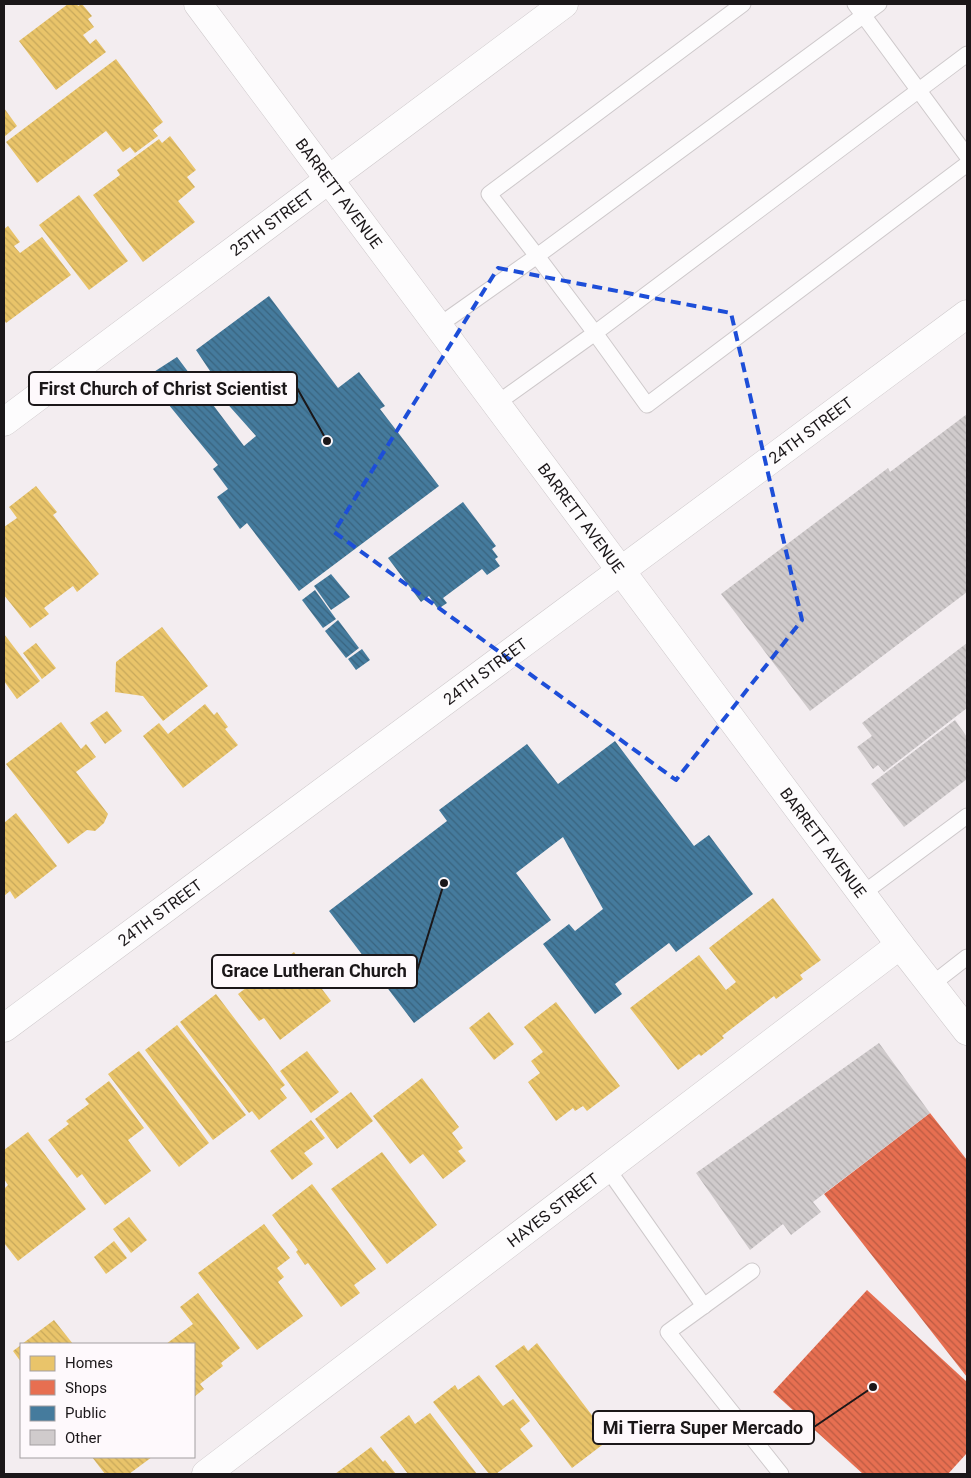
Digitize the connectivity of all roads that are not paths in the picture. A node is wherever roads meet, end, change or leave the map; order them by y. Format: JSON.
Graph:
{"nodes":[{"id":1,"x":198,"y":4,"type":"edge"},
{"id":2,"x":564,"y":4,"type":"edge"},
{"id":3,"x":743,"y":4,"type":"edge"},
{"id":4,"x":879,"y":4,"type":"edge"},
{"id":5,"x":859,"y":10,"type":"edge"},
{"id":6,"x":967,"y":54,"type":"edge"},
{"id":7,"x":919,"y":90,"type":"junction"},
{"id":8,"x":967,"y":156,"type":"edge"},
{"id":9,"x":967,"y":164,"type":"edge"},
{"id":10,"x":330,"y":180,"type":"junction"},
{"id":11,"x":537,"y":256,"type":"junction"},
{"id":12,"x":967,"y":314,"type":"edge"},
{"id":13,"x":438,"y":326,"type":"junction"},
{"id":14,"x":595,"y":333,"type":"junction"},
{"id":15,"x":496,"y":404,"type":"junction"},
{"id":16,"x":4,"y":422,"type":"edge"},
{"id":17,"x":622,"y":570,"type":"junction"},
{"id":18,"x":967,"y":816,"type":"edge"},
{"id":19,"x":862,"y":894,"type":"junction"},
{"id":20,"x":900,"y":945,"type":"junction"},
{"id":21,"x":967,"y":956,"type":"edge"},
{"id":22,"x":931,"y":985,"type":"junction"},
{"id":23,"x":4,"y":1028,"type":"edge"},
{"id":24,"x":967,"y":1031,"type":"edge"},
{"id":25,"x":607,"y":1168,"type":"junction"},
{"id":26,"x":752,"y":1271,"type":"dead end"},
{"id":27,"x":704,"y":1306,"type":"junction"},
{"id":28,"x":206,"y":1474,"type":"edge"},
{"id":29,"x":781,"y":1474,"type":"edge"}],
"edges":[{"from":1,"to":10,"type":"street","name":"BARRETT AVENUE"},
{"from":2,"to":10,"type":"street","name":"25TH STREET"},
{"from":3,"to":11,"type":"lane"},
{"from":4,"to":5,"type":"lane"},
{"from":5,"to":7,"type":"lane"},
{"from":5,"to":11,"type":"lane"},
{"from":6,"to":7,"type":"lane"},
{"from":7,"to":8,"type":"lane"},
{"from":7,"to":14,"type":"lane"},
{"from":9,"to":14,"type":"lane"},
{"from":10,"to":13,"type":"street","name":"BARRETT AVENUE"},
{"from":10,"to":16,"type":"street","name":"25TH STREET"},
{"from":11,"to":13,"type":"lane"},
{"from":11,"to":14,"type":"lane"},
{"from":12,"to":17,"type":"street","name":"24TH STREET"},
{"from":13,"to":15,"type":"street","name":"BARRETT AVENUE"},
{"from":14,"to":15,"type":"lane"},
{"from":15,"to":17,"type":"street","name":"BARRETT AVENUE"},
{"from":17,"to":19,"type":"street","name":"BARRETT AVENUE"},
{"from":17,"to":23,"type":"street","name":"24TH STREET"},
{"from":18,"to":19,"type":"lane"},
{"from":19,"to":20,"type":"street","name":"BARRETT AVENUE"},
{"from":20,"to":22,"type":"street","name":"BARRETT AVENUE"},
{"from":20,"to":25,"type":"street","name":"HAYES STREET"},
{"from":21,"to":22,"type":"lane"},
{"from":22,"to":24,"type":"street","name":"BARRETT AVENUE"},
{"from":25,"to":27,"type":"lane"},
{"from":25,"to":28,"type":"street","name":"HAYES STREET"},
{"from":26,"to":27,"type":"lane"},
{"from":27,"to":29,"type":"lane"}]}
